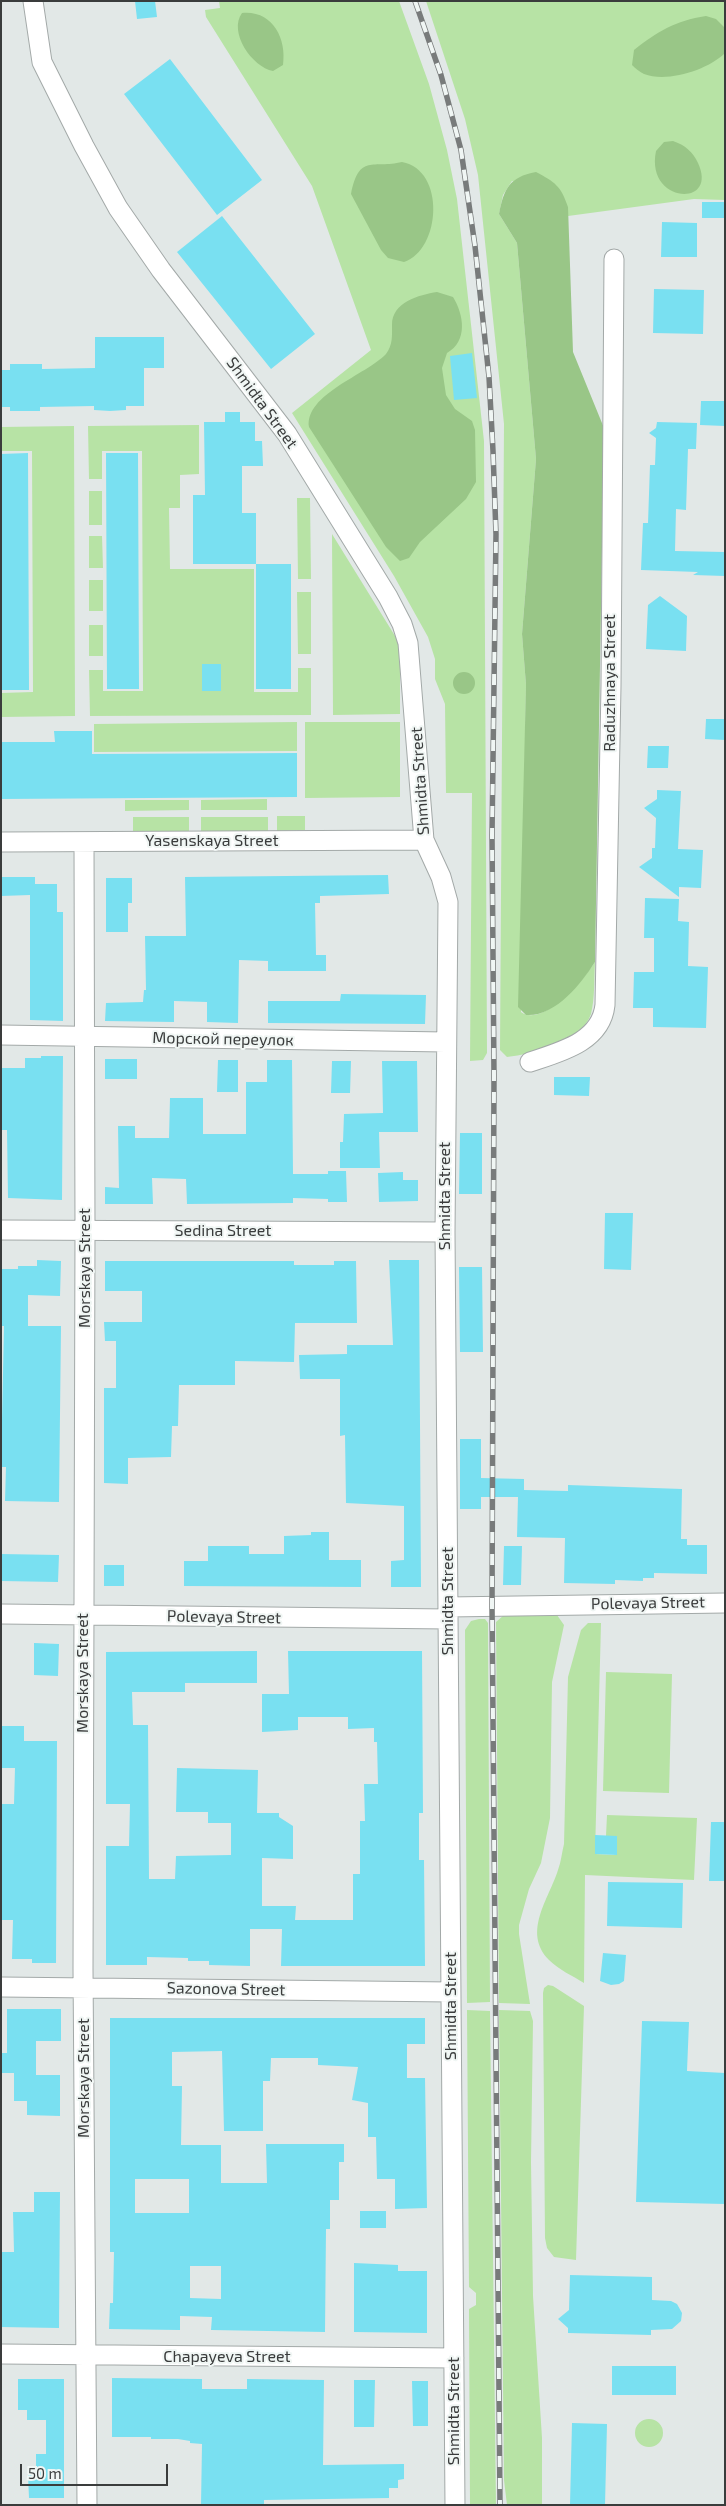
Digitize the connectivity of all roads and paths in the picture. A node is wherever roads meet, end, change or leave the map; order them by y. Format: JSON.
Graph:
{"nodes":[{"id":1,"x":33,"y":1,"type":"edge"},
{"id":2,"x":614,"y":259,"type":"dead end"},
{"id":3,"x":424,"y":840,"type":"junction"},
{"id":4,"x":1,"y":842,"type":"edge"},
{"id":5,"x":84,"y":842,"type":"junction"},
{"id":6,"x":1,"y":1036,"type":"edge"},
{"id":7,"x":85,"y":1037,"type":"junction"},
{"id":8,"x":445,"y":1042,"type":"junction"},
{"id":9,"x":530,"y":1062,"type":"dead end"},
{"id":10,"x":1,"y":1230,"type":"edge"},
{"id":11,"x":86,"y":1230,"type":"junction"},
{"id":12,"x":444,"y":1232,"type":"junction"},
{"id":13,"x":721,"y":1600,"type":"edge"},
{"id":14,"x":448,"y":1613,"type":"junction"},
{"id":15,"x":1,"y":1614,"type":"edge"},
{"id":16,"x":83,"y":1615,"type":"junction"},
{"id":17,"x":1,"y":1987,"type":"edge"},
{"id":18,"x":84,"y":1988,"type":"junction"},
{"id":19,"x":451,"y":1992,"type":"junction"},
{"id":20,"x":1,"y":2354,"type":"edge"},
{"id":21,"x":86,"y":2356,"type":"junction"},
{"id":22,"x":454,"y":2358,"type":"junction"},
{"id":23,"x":87,"y":2505,"type":"edge"},
{"id":24,"x":455,"y":2505,"type":"edge"}],
"edges":[{"from":1,"to":3,"type":"street","name":"Shmidta Street"},
{"from":2,"to":9,"type":"street","name":"Raduzhnaya Street"},
{"from":3,"to":5,"type":"street","name":"Yasenskaya Street"},
{"from":3,"to":8,"type":"street","name":"Shmidta Street"},
{"from":4,"to":5,"type":"street","name":"Yasenskaya Street"},
{"from":5,"to":7,"type":"street","name":"Morskaya Street"},
{"from":6,"to":7,"type":"street","name":"Морской переулок"},
{"from":7,"to":8,"type":"street","name":"Морской переулок"},
{"from":7,"to":11,"type":"street","name":"Morskaya Street"},
{"from":8,"to":12,"type":"street","name":"Shmidta Street"},
{"from":10,"to":11,"type":"street","name":"Sedina Street"},
{"from":11,"to":12,"type":"street","name":"Sedina Street"},
{"from":11,"to":16,"type":"street","name":"Morskaya Street"},
{"from":12,"to":14,"type":"street","name":"Shmidta Street"},
{"from":13,"to":14,"type":"street","name":"Polevaya Street"},
{"from":14,"to":16,"type":"street","name":"Polevaya Street"},
{"from":14,"to":19,"type":"street","name":"Shmidta Street"},
{"from":15,"to":16,"type":"street","name":"Polevaya Street"},
{"from":16,"to":18,"type":"street","name":"Morskaya Street"},
{"from":17,"to":18,"type":"street","name":"Sazonova Street"},
{"from":18,"to":19,"type":"street","name":"Sazonova Street"},
{"from":18,"to":21,"type":"street","name":"Morskaya Street"},
{"from":19,"to":22,"type":"street","name":"Shmidta Street"},
{"from":20,"to":21,"type":"street","name":"Chapayeva Street"},
{"from":21,"to":22,"type":"street","name":"Chapayeva Street"},
{"from":21,"to":23,"type":"street","name":"Morskaya Street"},
{"from":22,"to":24,"type":"street","name":"Shmidta Street"}]}
